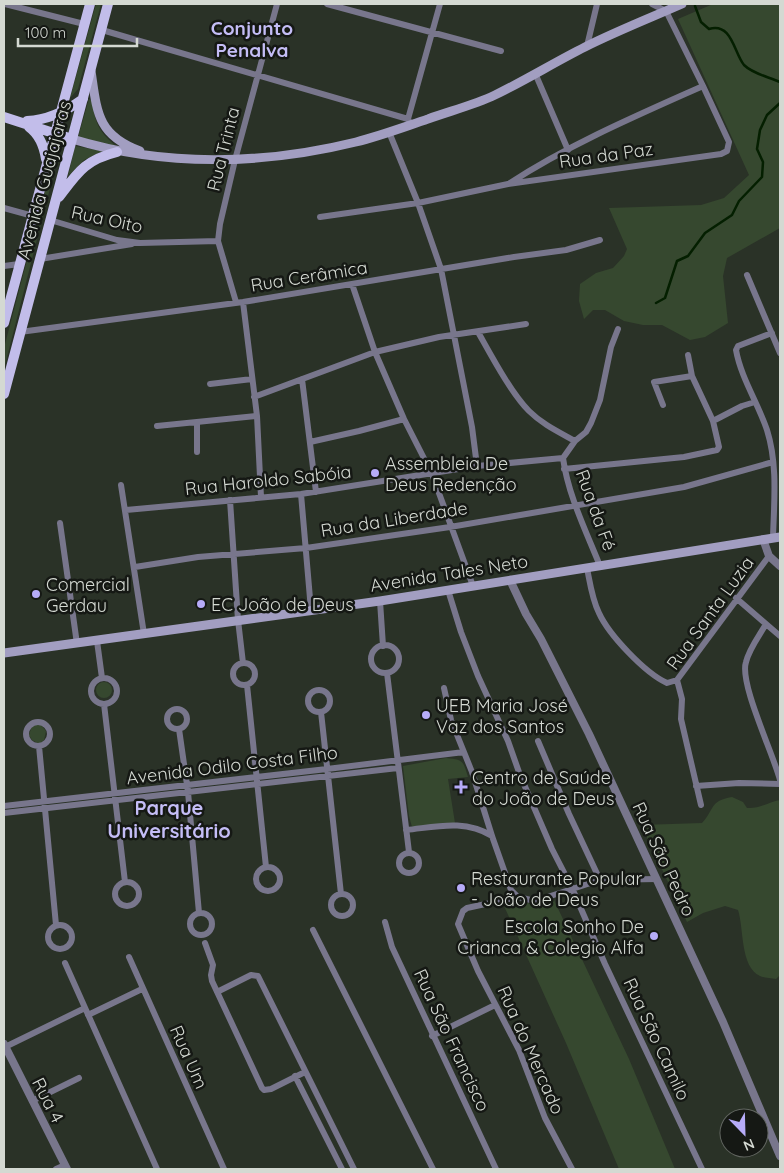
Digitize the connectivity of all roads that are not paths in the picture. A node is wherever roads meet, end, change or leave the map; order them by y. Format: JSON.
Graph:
{"nodes":[{"id":1,"x":5,"y":4,"type":"edge"},
{"id":2,"x":90,"y":4,"type":"edge"},
{"id":3,"x":108,"y":4,"type":"edge"},
{"id":4,"x":277,"y":4,"type":"edge"},
{"id":5,"x":327,"y":4,"type":"edge"},
{"id":6,"x":440,"y":4,"type":"edge"},
{"id":7,"x":597,"y":4,"type":"edge"},
{"id":8,"x":652,"y":4,"type":"edge"},
{"id":9,"x":682,"y":4,"type":"edge"},
{"id":10,"x":666,"y":10,"type":"junction"},
{"id":11,"x":84,"y":24,"type":"junction"},
{"id":12,"x":102,"y":30,"type":"junction"},
{"id":13,"x":432,"y":32,"type":"junction"},
{"id":14,"x":587,"y":46,"type":"junction"},
{"id":15,"x":501,"y":51,"type":"dead end"},
{"id":16,"x":91,"y":69,"type":"junction"},
{"id":17,"x":535,"y":73,"type":"junction"},
{"id":18,"x":258,"y":75,"type":"junction"},
{"id":19,"x":703,"y":86,"type":"junction"},
{"id":20,"x":83,"y":99,"type":"junction"},
{"id":21,"x":60,"y":114,"type":"junction"},
{"id":22,"x":4,"y":117,"type":"edge"},
{"id":23,"x":21,"y":122,"type":"junction"},
{"id":24,"x":410,"y":122,"type":"junction"},
{"id":25,"x":389,"y":132,"type":"junction"},
{"id":26,"x":55,"y":134,"type":"junction"},
{"id":27,"x":72,"y":139,"type":"junction"},
{"id":28,"x":568,"y":150,"type":"junction"},
{"id":29,"x":117,"y":152,"type":"junction"},
{"id":30,"x":160,"y":157,"type":"junction"},
{"id":31,"x":235,"y":160,"type":"junction"},
{"id":32,"x":47,"y":162,"type":"junction"},
{"id":33,"x":508,"y":184,"type":"junction"},
{"id":34,"x":56,"y":200,"type":"junction"},
{"id":35,"x":418,"y":203,"type":"junction"},
{"id":36,"x":4,"y":208,"type":"edge"},
{"id":37,"x":32,"y":216,"type":"junction"},
{"id":38,"x":320,"y":217,"type":"dead end"},
{"id":39,"x":50,"y":220,"type":"junction"},
{"id":40,"x":600,"y":240,"type":"dead end"},
{"id":41,"x":218,"y":241,"type":"junction"},
{"id":42,"x":140,"y":243,"type":"junction"},
{"id":43,"x":40,"y":259,"type":"junction"},
{"id":44,"x":20,"y":264,"type":"junction"},
{"id":45,"x":4,"y":266,"type":"edge"},
{"id":46,"x":441,"y":269,"type":"junction"},
{"id":47,"x":747,"y":274,"type":"dead end"},
{"id":48,"x":352,"y":284,"type":"junction"},
{"id":49,"x":236,"y":302,"type":"junction"},
{"id":50,"x":243,"y":302,"type":"junction"},
{"id":51,"x":4,"y":323,"type":"edge"},
{"id":52,"x":526,"y":324,"type":"dead end"},
{"id":53,"x":618,"y":329,"type":"dead end"},
{"id":54,"x":20,"y":332,"type":"junction"},
{"id":55,"x":478,"y":332,"type":"junction"},
{"id":56,"x":772,"y":332,"type":"junction"},
{"id":57,"x":453,"y":334,"type":"junction"},
{"id":58,"x":374,"y":352,"type":"junction"},
{"id":59,"x":780,"y":353,"type":"edge"},
{"id":60,"x":688,"y":355,"type":"dead end"},
{"id":61,"x":692,"y":376,"type":"junction"},
{"id":62,"x":252,"y":379,"type":"junction"},
{"id":63,"x":302,"y":379,"type":"junction"},
{"id":64,"x":210,"y":384,"type":"dead end"},
{"id":65,"x":4,"y":394,"type":"edge"},
{"id":66,"x":254,"y":397,"type":"junction"},
{"id":67,"x":754,"y":402,"type":"junction"},
{"id":68,"x":664,"y":405,"type":"dead end"},
{"id":69,"x":257,"y":416,"type":"junction"},
{"id":70,"x":404,"y":419,"type":"junction"},
{"id":71,"x":713,"y":421,"type":"junction"},
{"id":72,"x":197,"y":423,"type":"junction"},
{"id":73,"x":157,"y":426,"type":"dead end"},
{"id":74,"x":575,"y":441,"type":"junction"},
{"id":75,"x":310,"y":442,"type":"junction"},
{"id":76,"x":196,"y":452,"type":"dead end"},
{"id":77,"x":563,"y":458,"type":"junction"},
{"id":78,"x":773,"y":462,"type":"junction"},
{"id":79,"x":477,"y":466,"type":"junction"},
{"id":80,"x":564,"y":469,"type":"junction"},
{"id":81,"x":432,"y":474,"type":"junction"},
{"id":82,"x":121,"y":485,"type":"dead end"},
{"id":83,"x":778,"y":485,"type":"edge"},
{"id":84,"x":316,"y":492,"type":"junction"},
{"id":85,"x":301,"y":494,"type":"junction"},
{"id":86,"x":260,"y":497,"type":"junction"},
{"id":87,"x":230,"y":500,"type":"junction"},
{"id":88,"x":575,"y":504,"type":"junction"},
{"id":89,"x":126,"y":510,"type":"junction"},
{"id":90,"x":60,"y":523,"type":"dead end"},
{"id":91,"x":450,"y":526,"type":"junction"},
{"id":92,"x":777,"y":538,"type":"edge"},
{"id":93,"x":763,"y":540,"type":"junction"},
{"id":94,"x":306,"y":548,"type":"junction"},
{"id":95,"x":234,"y":553,"type":"junction"},
{"id":96,"x":769,"y":556,"type":"junction"},
{"id":97,"x":600,"y":566,"type":"junction"},
{"id":98,"x":780,"y":566,"type":"edge"},
{"id":99,"x":135,"y":567,"type":"junction"},
{"id":100,"x":587,"y":568,"type":"junction"},
{"id":101,"x":510,"y":580,"type":"junction"},
{"id":102,"x":473,"y":586,"type":"junction"},
{"id":103,"x":448,"y":590,"type":"junction"},
{"id":104,"x":736,"y":598,"type":"junction"},
{"id":105,"x":380,"y":601,"type":"junction"},
{"id":106,"x":311,"y":610,"type":"junction"},
{"id":107,"x":238,"y":620,"type":"junction"},
{"id":108,"x":766,"y":624,"type":"junction"},
{"id":109,"x":144,"y":634,"type":"junction"},
{"id":110,"x":780,"y":636,"type":"edge"},
{"id":111,"x":96,"y":641,"type":"junction"},
{"id":112,"x":78,"y":644,"type":"junction"},
{"id":113,"x":383,"y":646,"type":"junction"},
{"id":114,"x":4,"y":653,"type":"edge"},
{"id":115,"x":243,"y":662,"type":"junction"},
{"id":116,"x":387,"y":673,"type":"junction"},
{"id":117,"x":102,"y":678,"type":"junction"},
{"id":118,"x":677,"y":680,"type":"junction"},
{"id":119,"x":247,"y":685,"type":"junction"},
{"id":120,"x":444,"y":688,"type":"dead end"},
{"id":121,"x":104,"y":704,"type":"junction"},
{"id":122,"x":321,"y":712,"type":"dead end"},
{"id":123,"x":179,"y":729,"type":"dead end"},
{"id":124,"x":538,"y":741,"type":"dead end"},
{"id":125,"x":39,"y":746,"type":"dead end"},
{"id":126,"x":464,"y":752,"type":"junction"},
{"id":127,"x":397,"y":760,"type":"junction"},
{"id":128,"x":398,"y":768,"type":"junction"},
{"id":129,"x":327,"y":773,"type":"junction"},
{"id":130,"x":780,"y":780,"type":"edge"},
{"id":131,"x":258,"y":781,"type":"junction"},
{"id":132,"x":780,"y":784,"type":"edge"},
{"id":133,"x":696,"y":786,"type":"junction"},
{"id":134,"x":187,"y":789,"type":"junction"},
{"id":135,"x":115,"y":793,"type":"junction"},
{"id":136,"x":116,"y":801,"type":"junction"},
{"id":137,"x":44,"y":805,"type":"junction"},
{"id":138,"x":701,"y":805,"type":"dead end"},
{"id":139,"x":4,"y":806,"type":"edge"},
{"id":140,"x":4,"y":813,"type":"edge"},
{"id":141,"x":487,"y":820,"type":"junction"},
{"id":142,"x":471,"y":826,"type":"junction"},
{"id":143,"x":406,"y":830,"type":"junction"},
{"id":144,"x":492,"y":836,"type":"junction"},
{"id":145,"x":409,"y":852,"type":"dead end"},
{"id":146,"x":266,"y":867,"type":"dead end"},
{"id":147,"x":657,"y":879,"type":"junction"},
{"id":148,"x":600,"y":880,"type":"junction"},
{"id":149,"x":125,"y":882,"type":"dead end"},
{"id":150,"x":572,"y":888,"type":"junction"},
{"id":151,"x":341,"y":894,"type":"dead end"},
{"id":152,"x":518,"y":897,"type":"junction"},
{"id":153,"x":199,"y":913,"type":"dead end"},
{"id":154,"x":385,"y":922,"type":"dead end"},
{"id":155,"x":56,"y":925,"type":"dead end"},
{"id":156,"x":313,"y":930,"type":"dead end"},
{"id":157,"x":205,"y":942,"type":"dead end"},
{"id":158,"x":129,"y":957,"type":"dead end"},
{"id":159,"x":65,"y":963,"type":"dead end"},
{"id":160,"x":142,"y":989,"type":"junction"},
{"id":161,"x":217,"y":992,"type":"junction"},
{"id":162,"x":495,"y":1005,"type":"junction"},
{"id":163,"x":84,"y":1008,"type":"junction"},
{"id":164,"x":88,"y":1015,"type":"junction"},
{"id":165,"x":432,"y":1036,"type":"junction"},
{"id":166,"x":5,"y":1050,"type":"edge"},
{"id":167,"x":305,"y":1072,"type":"junction"},
{"id":168,"x":295,"y":1076,"type":"junction"},
{"id":169,"x":79,"y":1078,"type":"dead end"},
{"id":170,"x":32,"y":1101,"type":"junction"},
{"id":171,"x":778,"y":1143,"type":"edge"},
{"id":172,"x":347,"y":1156,"type":"junction"},
{"id":173,"x":780,"y":1156,"type":"edge"},
{"id":174,"x":338,"y":1161,"type":"junction"},
{"id":175,"x":66,"y":1167,"type":"edge"},
{"id":176,"x":56,"y":1169,"type":"edge"},
{"id":177,"x":157,"y":1169,"type":"edge"},
{"id":178,"x":224,"y":1169,"type":"edge"},
{"id":179,"x":342,"y":1169,"type":"edge"},
{"id":180,"x":354,"y":1169,"type":"edge"},
{"id":181,"x":433,"y":1169,"type":"edge"},
{"id":182,"x":496,"y":1169,"type":"edge"},
{"id":183,"x":572,"y":1169,"type":"edge"},
{"id":184,"x":702,"y":1169,"type":"edge"}],
"edges":[{"from":1,"to":11,"type":"street"},
{"from":2,"to":11,"type":"main road","name":"Avenida Guajajaras"},
{"from":3,"to":12,"type":"main road","name":"Avenida Guajajaras"},
{"from":4,"to":18,"type":"street","name":"Rua Trinta"},
{"from":5,"to":13,"type":"street"},
{"from":6,"to":13,"type":"street"},
{"from":7,"to":14,"type":"street"},
{"from":8,"to":10,"type":"street"},
{"from":9,"to":10,"type":"main road"},
{"from":10,"to":14,"type":"main road"},
{"from":10,"to":19,"type":"street","name":"Rua da Paz"},
{"from":11,"to":21,"type":"main road","name":"Avenida Guajajaras"},
{"from":12,"to":16,"type":"main road","name":"Avenida Guajajaras"},
{"from":12,"to":18,"type":"street"},
{"from":13,"to":15,"type":"street"},
{"from":13,"to":24,"type":"street"},
{"from":14,"to":17,"type":"main road"},
{"from":16,"to":20,"type":"main road","name":"Avenida Guajajaras"},
{"from":16,"to":30,"type":"main road"},
{"from":17,"to":24,"type":"main road"},
{"from":17,"to":28,"type":"street"},
{"from":18,"to":24,"type":"street"},
{"from":18,"to":31,"type":"street","name":"Rua Trinta"},
{"from":19,"to":28,"type":"street"},
{"from":19,"to":33,"type":"street","name":"Rua da Paz"},
{"from":20,"to":21,"type":"main road"},
{"from":20,"to":27,"type":"main road","name":"Avenida Guajajaras"},
{"from":21,"to":23,"type":"main road"},
{"from":21,"to":26,"type":"main road","name":"Avenida Guajajaras"},
{"from":22,"to":23,"type":"main road"},
{"from":23,"to":26,"type":"main road"},
{"from":23,"to":32,"type":"main road"},
{"from":24,"to":25,"type":"main road"},
{"from":25,"to":31,"type":"main road"},
{"from":25,"to":35,"type":"street"},
{"from":26,"to":27,"type":"main road"},
{"from":26,"to":32,"type":"main road","name":"Avenida Guajajaras"},
{"from":27,"to":29,"type":"main road"},
{"from":27,"to":34,"type":"main road","name":"Avenida Guajajaras"},
{"from":28,"to":33,"type":"street"},
{"from":29,"to":30,"type":"main road"},
{"from":29,"to":34,"type":"main road"},
{"from":30,"to":31,"type":"main road"},
{"from":31,"to":41,"type":"street","name":"Rua Trinta"},
{"from":32,"to":37,"type":"main road","name":"Avenida Guajajaras"},
{"from":33,"to":35,"type":"street","name":"Rua da Paz"},
{"from":34,"to":39,"type":"main road","name":"Avenida Guajajaras"},
{"from":35,"to":38,"type":"street","name":"Rua da Paz"},
{"from":35,"to":46,"type":"street"},
{"from":36,"to":37,"type":"street"},
{"from":37,"to":44,"type":"main road","name":"Avenida Guajajaras"},
{"from":39,"to":42,"type":"street","name":"Rua Oito"},
{"from":39,"to":43,"type":"main road","name":"Avenida Guajajaras"},
{"from":40,"to":46,"type":"street","name":"Rua Cerâmica"},
{"from":41,"to":42,"type":"street","name":"Rua Oito"},
{"from":41,"to":49,"type":"street","name":"Rua Trinta"},
{"from":42,"to":43,"type":"street"},
{"from":43,"to":54,"type":"main road","name":"Avenida Guajajaras"},
{"from":44,"to":45,"type":"street"},
{"from":44,"to":51,"type":"main road","name":"Avenida Guajajaras"},
{"from":46,"to":48,"type":"street","name":"Rua Cerâmica"},
{"from":46,"to":57,"type":"street"},
{"from":47,"to":56,"type":"street"},
{"from":48,"to":50,"type":"street","name":"Rua Cerâmica"},
{"from":48,"to":58,"type":"street"},
{"from":49,"to":50,"type":"street","name":"Rua Cerâmica"},
{"from":49,"to":54,"type":"street","name":"Rua Cerâmica"},
{"from":50,"to":62,"type":"street"},
{"from":52,"to":55,"type":"street"},
{"from":53,"to":74,"type":"street","name":"Rua da Fé"},
{"from":54,"to":65,"type":"main road","name":"Avenida Guajajaras"},
{"from":55,"to":57,"type":"street"},
{"from":55,"to":74,"type":"street"},
{"from":56,"to":59,"type":"street"},
{"from":56,"to":67,"type":"street"},
{"from":57,"to":58,"type":"street"},
{"from":57,"to":79,"type":"street"},
{"from":58,"to":63,"type":"street"},
{"from":58,"to":70,"type":"street"},
{"from":60,"to":61,"type":"street"},
{"from":61,"to":68,"type":"street"},
{"from":61,"to":71,"type":"street"},
{"from":62,"to":64,"type":"street"},
{"from":62,"to":66,"type":"street"},
{"from":63,"to":66,"type":"street"},
{"from":63,"to":75,"type":"street"},
{"from":66,"to":69,"type":"street"},
{"from":67,"to":71,"type":"street"},
{"from":67,"to":78,"type":"street"},
{"from":69,"to":72,"type":"street"},
{"from":69,"to":86,"type":"street"},
{"from":70,"to":75,"type":"street"},
{"from":70,"to":81,"type":"street"},
{"from":71,"to":80,"type":"street"},
{"from":72,"to":73,"type":"street"},
{"from":72,"to":76,"type":"street"},
{"from":74,"to":77,"type":"street","name":"Rua da Fé"},
{"from":75,"to":84,"type":"street"},
{"from":77,"to":79,"type":"street","name":"Rua Haroldo Sabóia"},
{"from":77,"to":80,"type":"street","name":"Rua da Fé"},
{"from":78,"to":83,"type":"street"},
{"from":78,"to":88,"type":"street","name":"Rua da Liberdade"},
{"from":79,"to":81,"type":"street","name":"Rua Haroldo Sabóia"},
{"from":80,"to":88,"type":"street","name":"Rua da Fé"},
{"from":81,"to":84,"type":"street","name":"Rua Haroldo Sabóia"},
{"from":81,"to":91,"type":"street"},
{"from":82,"to":89,"type":"street"},
{"from":83,"to":92,"type":"street"},
{"from":84,"to":85,"type":"street","name":"Rua Haroldo Sabóia"},
{"from":85,"to":86,"type":"street","name":"Rua Haroldo Sabóia"},
{"from":85,"to":94,"type":"street"},
{"from":86,"to":87,"type":"street","name":"Rua Haroldo Sabóia"},
{"from":87,"to":89,"type":"street","name":"Rua Haroldo Sabóia"},
{"from":87,"to":95,"type":"street"},
{"from":88,"to":91,"type":"street","name":"Rua da Liberdade"},
{"from":88,"to":97,"type":"street","name":"Rua da Fé"},
{"from":89,"to":99,"type":"street"},
{"from":90,"to":112,"type":"street"},
{"from":91,"to":94,"type":"street","name":"Rua da Liberdade"},
{"from":91,"to":102,"type":"street"},
{"from":92,"to":93,"type":"main road","name":"Avenida Tales Neto"},
{"from":93,"to":96,"type":"street"},
{"from":93,"to":97,"type":"main road","name":"Avenida Tales Neto"},
{"from":94,"to":95,"type":"street","name":"Rua da Liberdade"},
{"from":94,"to":106,"type":"street"},
{"from":95,"to":99,"type":"street","name":"Rua da Liberdade"},
{"from":95,"to":107,"type":"street"},
{"from":96,"to":98,"type":"street"},
{"from":96,"to":104,"type":"street","name":"Rua Santa Luzia"},
{"from":97,"to":100,"type":"main road","name":"Avenida Tales Neto"},
{"from":99,"to":109,"type":"street"},
{"from":100,"to":101,"type":"main road","name":"Avenida Tales Neto"},
{"from":100,"to":118,"type":"street"},
{"from":101,"to":102,"type":"main road","name":"Avenida Tales Neto"},
{"from":101,"to":147,"type":"street","name":"Rua São Pedro"},
{"from":102,"to":103,"type":"main road","name":"Avenida Tales Neto"},
{"from":103,"to":105,"type":"main road","name":"Avenida Tales Neto"},
{"from":103,"to":150,"type":"street","name":"Rua São Camilo"},
{"from":104,"to":108,"type":"street"},
{"from":104,"to":118,"type":"street","name":"Rua Santa Luzia"},
{"from":105,"to":106,"type":"main road","name":"Avenida Tales Neto"},
{"from":105,"to":113,"type":"street"},
{"from":106,"to":107,"type":"main road","name":"Avenida Tales Neto"},
{"from":107,"to":109,"type":"main road","name":"Avenida Tales Neto"},
{"from":107,"to":115,"type":"street"},
{"from":108,"to":110,"type":"street"},
{"from":108,"to":130,"type":"street"},
{"from":109,"to":111,"type":"main road","name":"Avenida Tales Neto"},
{"from":111,"to":112,"type":"main road","name":"Avenida Tales Neto"},
{"from":111,"to":117,"type":"street"},
{"from":112,"to":114,"type":"main road","name":"Avenida Tales Neto"},
{"from":113,"to":116,"type":"street"},
{"from":113,"to":116,"type":"street"},
{"from":115,"to":119,"type":"street"},
{"from":115,"to":119,"type":"street"},
{"from":116,"to":127,"type":"street"},
{"from":117,"to":121,"type":"street"},
{"from":117,"to":121,"type":"street"},
{"from":118,"to":133,"type":"street","name":"Rua Santa Luzia"},
{"from":119,"to":131,"type":"street"},
{"from":120,"to":126,"type":"street"},
{"from":121,"to":135,"type":"street"},
{"from":122,"to":129,"type":"street"},
{"from":123,"to":134,"type":"street"},
{"from":124,"to":148,"type":"street"},
{"from":125,"to":137,"type":"street"},
{"from":126,"to":127,"type":"street","name":"Avenida Odilo Costa Filho"},
{"from":126,"to":141,"type":"street"},
{"from":127,"to":128,"type":"street"},
{"from":127,"to":129,"type":"street","name":"Avenida Odilo Costa Filho"},
{"from":128,"to":129,"type":"street","name":"Avenida Odilo Costa Filho"},
{"from":128,"to":143,"type":"street"},
{"from":129,"to":131,"type":"street","name":"Avenida Odilo Costa Filho"},
{"from":129,"to":151,"type":"street"},
{"from":131,"to":134,"type":"street","name":"Avenida Odilo Costa Filho"},
{"from":131,"to":146,"type":"street"},
{"from":132,"to":133,"type":"street"},
{"from":133,"to":138,"type":"street","name":"Rua Santa Luzia"},
{"from":134,"to":135,"type":"street","name":"Avenida Odilo Costa Filho"},
{"from":134,"to":136,"type":"street","name":"Avenida Odilo Costa Filho"},
{"from":134,"to":153,"type":"street"},
{"from":135,"to":136,"type":"street"},
{"from":135,"to":137,"type":"street","name":"Avenida Odilo Costa Filho"},
{"from":136,"to":137,"type":"street","name":"Avenida Odilo Costa Filho"},
{"from":136,"to":149,"type":"street"},
{"from":137,"to":139,"type":"street","name":"Avenida Odilo Costa Filho"},
{"from":137,"to":140,"type":"street","name":"Avenida Odilo Costa Filho"},
{"from":137,"to":155,"type":"street"},
{"from":141,"to":142,"type":"street"},
{"from":141,"to":144,"type":"street"},
{"from":142,"to":143,"type":"street"},
{"from":142,"to":144,"type":"street"},
{"from":143,"to":145,"type":"street"},
{"from":144,"to":152,"type":"street"},
{"from":147,"to":148,"type":"street"},
{"from":147,"to":171,"type":"street","name":"Rua São Pedro"},
{"from":148,"to":150,"type":"street"},
{"from":150,"to":152,"type":"street"},
{"from":150,"to":184,"type":"street","name":"Rua São Camilo"},
{"from":152,"to":162,"type":"street","name":"Rua do Mercado"},
{"from":154,"to":165,"type":"street","name":"Rua São Francisco"},
{"from":156,"to":181,"type":"street"},
{"from":157,"to":161,"type":"street"},
{"from":158,"to":160,"type":"street","name":"Rua Um"},
{"from":159,"to":163,"type":"street"},
{"from":160,"to":164,"type":"street"},
{"from":160,"to":178,"type":"street","name":"Rua Um"},
{"from":161,"to":167,"type":"street"},
{"from":161,"to":168,"type":"street"},
{"from":162,"to":165,"type":"street"},
{"from":162,"to":183,"type":"street","name":"Rua do Mercado"},
{"from":163,"to":164,"type":"street"},
{"from":163,"to":166,"type":"street"},
{"from":164,"to":177,"type":"street"},
{"from":165,"to":182,"type":"street","name":"Rua São Francisco"},
{"from":166,"to":170,"type":"street","name":"Rua 4"},
{"from":167,"to":168,"type":"street"},
{"from":167,"to":172,"type":"street"},
{"from":168,"to":174,"type":"street"},
{"from":169,"to":170,"type":"street"},
{"from":170,"to":175,"type":"street","name":"Rua 4"},
{"from":171,"to":173,"type":"street","name":"Rua São Pedro"},
{"from":172,"to":174,"type":"street"},
{"from":172,"to":180,"type":"street"},
{"from":174,"to":179,"type":"street"},
{"from":175,"to":176,"type":"street"}]}
